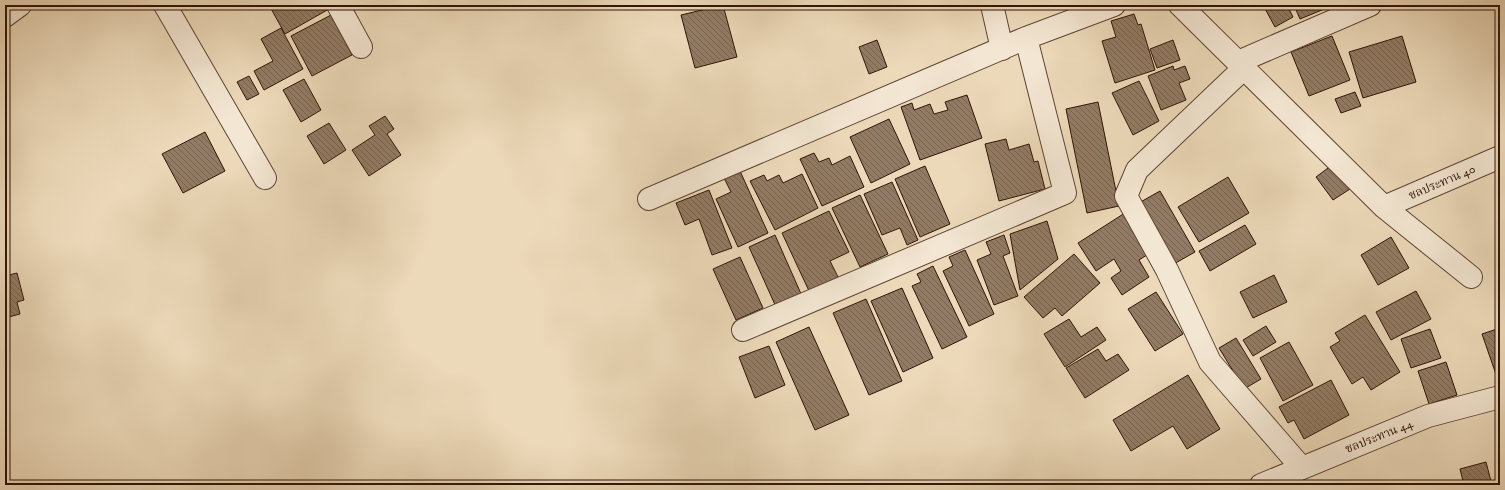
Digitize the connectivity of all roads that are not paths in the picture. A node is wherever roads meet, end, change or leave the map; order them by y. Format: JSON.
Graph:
{"nodes":[{"id":1,"x":20,"y":5,"type":"edge"},
{"id":2,"x":165,"y":5,"type":"edge"},
{"id":3,"x":338,"y":5,"type":"edge"},
{"id":4,"x":992,"y":5,"type":"edge"},
{"id":5,"x":1114,"y":5,"type":"edge"},
{"id":6,"x":1180,"y":5,"type":"edge"},
{"id":7,"x":1370,"y":5,"type":"edge"},
{"id":8,"x":5,"y":16,"type":"edge"},
{"id":9,"x":1026,"y":38,"type":"junction"},
{"id":10,"x":361,"y":47,"type":"dead end"},
{"id":11,"x":1002,"y":49,"type":"junction"},
{"id":12,"x":1241,"y":66,"type":"junction"},
{"id":13,"x":1500,"y":157,"type":"edge"},
{"id":14,"x":265,"y":178,"type":"dead end"},
{"id":15,"x":649,"y":200,"type":"dead end"},
{"id":16,"x":1384,"y":207,"type":"junction"},
{"id":17,"x":1471,"y":277,"type":"dead end"},
{"id":18,"x":743,"y":330,"type":"dead end"},
{"id":19,"x":1500,"y":397,"type":"edge"},
{"id":20,"x":1297,"y":474,"type":"edge"},
{"id":21,"x":1261,"y":485,"type":"edge"}],
"edges":[{"from":1,"to":8,"type":"street"},
{"from":2,"to":14,"type":"street"},
{"from":3,"to":10,"type":"street"},
{"from":4,"to":11,"type":"street"},
{"from":5,"to":9,"type":"street"},
{"from":6,"to":12,"type":"street"},
{"from":7,"to":12,"type":"street"},
{"from":9,"to":11,"type":"street"},
{"from":9,"to":18,"type":"street"},
{"from":11,"to":15,"type":"street"},
{"from":12,"to":16,"type":"street"},
{"from":12,"to":20,"type":"street"},
{"from":13,"to":16,"type":"street","name":"ชลประทาน 40"},
{"from":16,"to":17,"type":"street"},
{"from":19,"to":20,"type":"street","name":"ชลประทาน 44"},
{"from":20,"to":21,"type":"street","name":"ชลประทาน 44"}]}
